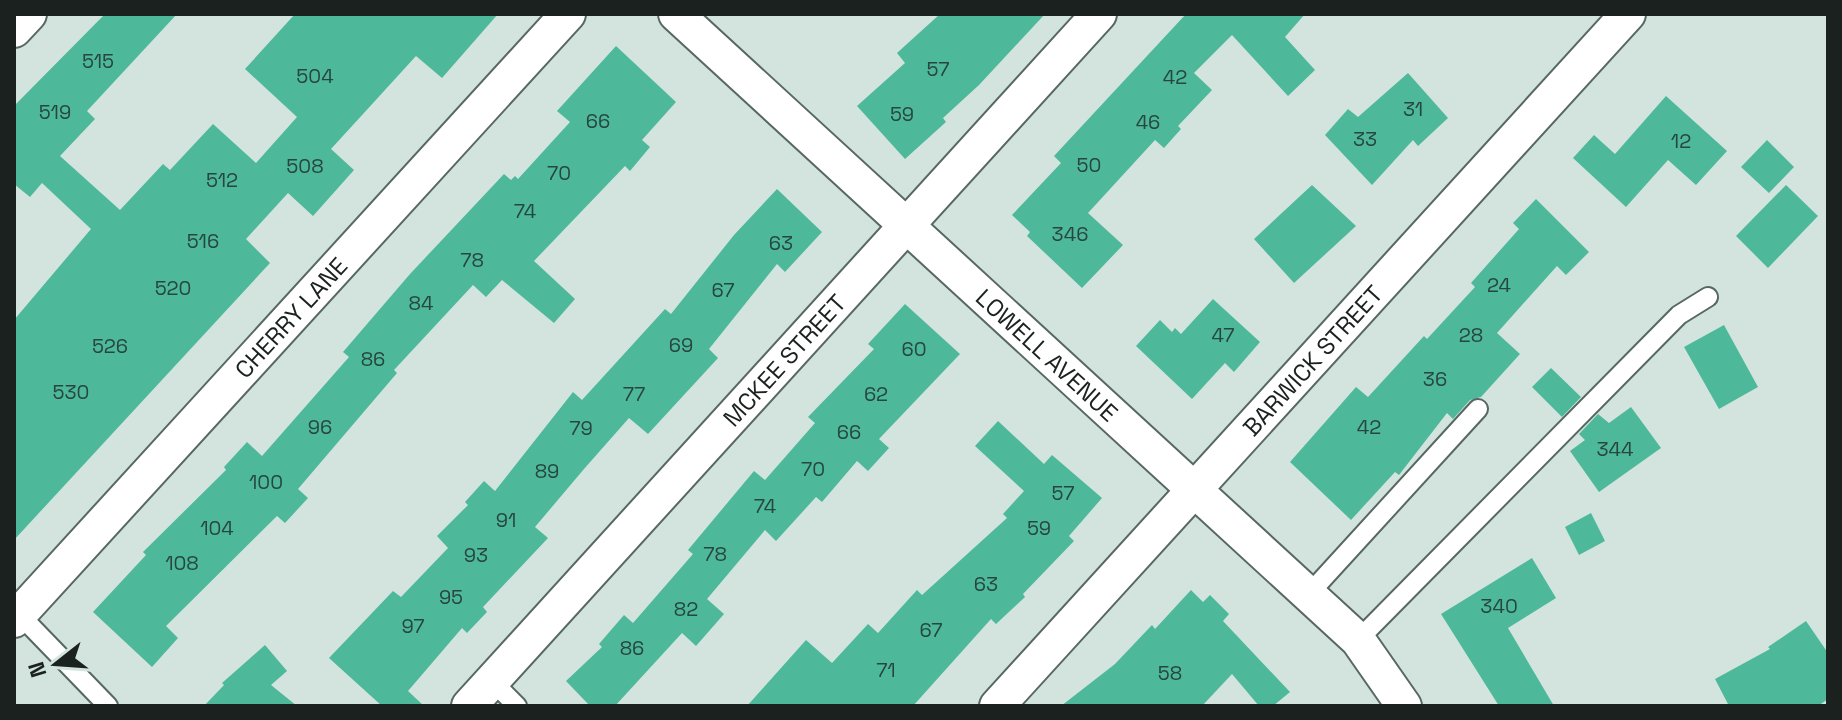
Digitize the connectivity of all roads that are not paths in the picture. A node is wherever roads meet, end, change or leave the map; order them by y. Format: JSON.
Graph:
{"nodes":[{"id":1,"x":29,"y":14,"type":"edge"},
{"id":2,"x":568,"y":14,"type":"edge"},
{"id":3,"x":676,"y":14,"type":"edge"},
{"id":4,"x":1099,"y":14,"type":"edge"},
{"id":5,"x":1628,"y":14,"type":"edge"},
{"id":6,"x":14,"y":30,"type":"edge"},
{"id":7,"x":907,"y":227,"type":"junction"},
{"id":8,"x":1708,"y":297,"type":"dead end"},
{"id":9,"x":1478,"y":409,"type":"dead end"},
{"id":10,"x":1196,"y":489,"type":"junction"},
{"id":11,"x":1308,"y":595,"type":"junction"},
{"id":12,"x":17,"y":617,"type":"edge"},
{"id":13,"x":1358,"y":640,"type":"junction"},
{"id":14,"x":492,"y":681,"type":"junction"},
{"id":15,"x":108,"y":706,"type":"edge"},
{"id":16,"x":469,"y":706,"type":"edge"},
{"id":17,"x":517,"y":706,"type":"edge"},
{"id":18,"x":997,"y":706,"type":"edge"},
{"id":19,"x":1404,"y":706,"type":"edge"}],
"edges":[{"from":1,"to":6,"type":"street"},
{"from":2,"to":12,"type":"street","name":"CHERRY LANE"},
{"from":3,"to":7,"type":"street","name":"LOWELL AVENUE"},
{"from":4,"to":7,"type":"street","name":"MCKEE STREET"},
{"from":5,"to":10,"type":"street","name":"BARWICK STREET"},
{"from":7,"to":10,"type":"street","name":"LOWELL AVENUE"},
{"from":7,"to":14,"type":"street","name":"MCKEE STREET"},
{"from":8,"to":13,"type":"lane"},
{"from":9,"to":11,"type":"lane"},
{"from":10,"to":11,"type":"street","name":"LOWELL AVENUE"},
{"from":10,"to":18,"type":"street","name":"BARWICK STREET"},
{"from":11,"to":13,"type":"street","name":"LOWELL AVENUE"},
{"from":12,"to":15,"type":"lane"},
{"from":13,"to":19,"type":"street","name":"LOWELL AVENUE"},
{"from":14,"to":16,"type":"street","name":"MCKEE STREET"},
{"from":14,"to":17,"type":"lane"}]}
